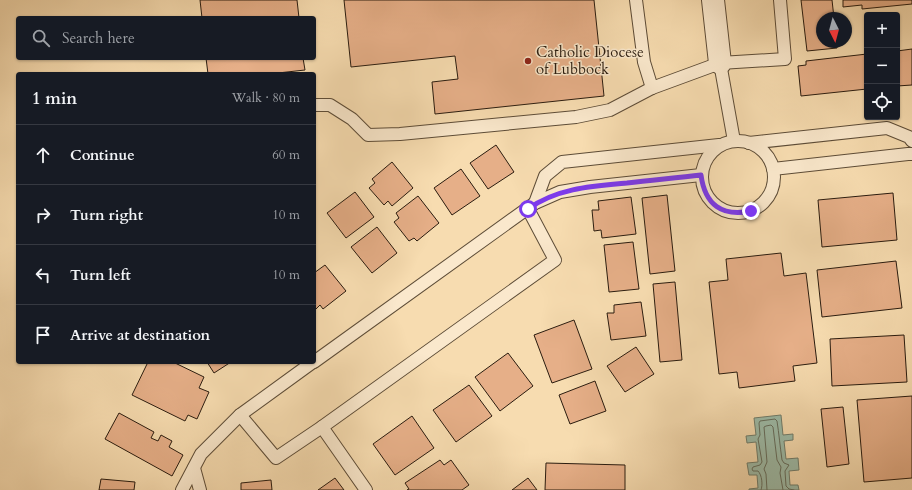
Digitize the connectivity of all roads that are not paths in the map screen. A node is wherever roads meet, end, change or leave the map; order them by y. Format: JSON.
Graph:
{"nodes":[{"id":1,"x":636,"y":0,"type":"edge"},
{"id":2,"x":713,"y":0,"type":"edge"},
{"id":3,"x":780,"y":0,"type":"edge"},
{"id":4,"x":720,"y":63,"type":"junction"},
{"id":5,"x":652,"y":88,"type":"junction"},
{"id":6,"x":316,"y":105,"type":"edge"},
{"id":7,"x":734,"y":141,"type":"junction"},
{"id":8,"x":912,"y":141,"type":"edge"},
{"id":9,"x":748,"y":143,"type":"junction"},
{"id":10,"x":720,"y":145,"type":"junction"},
{"id":11,"x":912,"y":154,"type":"edge"},
{"id":12,"x":773,"y":169,"type":"junction"},
{"id":13,"x":701,"y":175,"type":"junction"},
{"id":14,"x":531,"y":206,"type":"junction"},
{"id":15,"x":316,"y":361,"type":"edge"},
{"id":16,"x":311,"y":364,"type":"edge"},
{"id":17,"x":240,"y":415,"type":"junction"},
{"id":18,"x":322,"y":427,"type":"junction"},
{"id":19,"x":194,"y":468,"type":"junction"},
{"id":20,"x":182,"y":490,"type":"edge"},
{"id":21,"x":200,"y":490,"type":"edge"},
{"id":22,"x":366,"y":490,"type":"edge"}],
"edges":[{"from":1,"to":5,"type":"lane"},
{"from":2,"to":4,"type":"street"},
{"from":3,"to":4,"type":"lane"},
{"from":4,"to":5,"type":"lane"},
{"from":4,"to":7,"type":"lane"},
{"from":5,"to":6,"type":"lane"},
{"from":7,"to":9,"type":"lane"},
{"from":7,"to":10,"type":"lane"},
{"from":8,"to":9,"type":"lane"},
{"from":9,"to":12,"type":"lane"},
{"from":10,"to":13,"type":"lane"},
{"from":10,"to":14,"type":"lane"},
{"from":11,"to":12,"type":"lane"},
{"from":12,"to":13,"type":"lane"},
{"from":13,"to":14,"type":"lane"},
{"from":14,"to":15,"type":"lane"},
{"from":14,"to":18,"type":"lane"},
{"from":16,"to":17,"type":"lane"},
{"from":17,"to":18,"type":"lane"},
{"from":17,"to":19,"type":"lane"},
{"from":18,"to":22,"type":"lane"},
{"from":19,"to":20,"type":"lane"},
{"from":19,"to":21,"type":"lane"}]}
